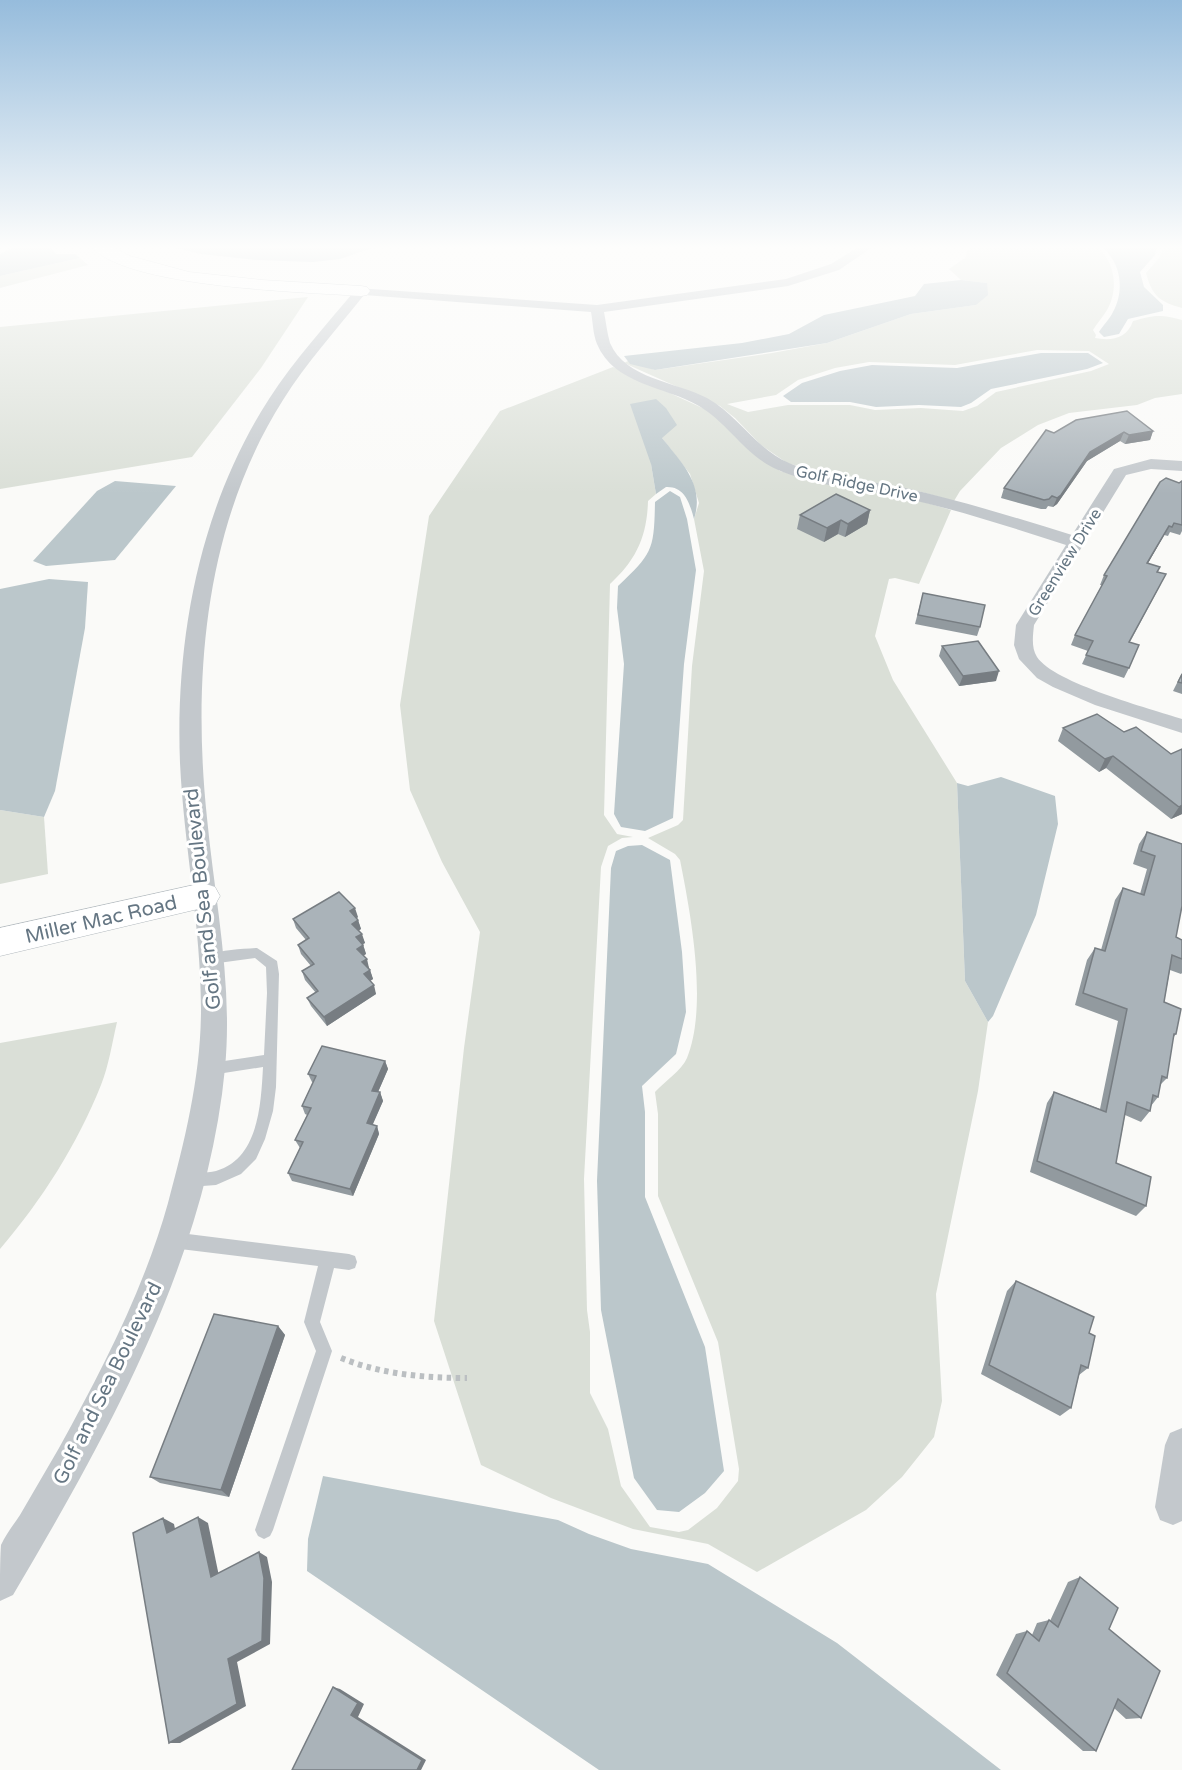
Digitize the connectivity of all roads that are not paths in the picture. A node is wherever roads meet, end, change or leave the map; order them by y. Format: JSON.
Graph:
{"nodes":[{"id":1,"x":331,"y":329,"type":"edge"},
{"id":2,"x":601,"y":329,"type":"edge"},
{"id":3,"x":1182,"y":466,"type":"edge"},
{"id":4,"x":1075,"y":542,"type":"junction"},
{"id":5,"x":1182,"y":726,"type":"edge"},
{"id":6,"x":203,"y":896,"type":"junction"},
{"id":7,"x":0,"y":942,"type":"edge"},
{"id":8,"x":211,"y":959,"type":"junction"},
{"id":9,"x":270,"y":1060,"type":"junction"},
{"id":10,"x":211,"y":1069,"type":"junction"},
{"id":11,"x":189,"y":1180,"type":"junction"},
{"id":12,"x":171,"y":1239,"type":"junction"},
{"id":13,"x":328,"y":1259,"type":"junction"},
{"id":14,"x":349,"y":1262,"type":"dead end"},
{"id":15,"x":1182,"y":1445,"type":"edge"},
{"id":16,"x":1173,"y":1507,"type":"dead end"},
{"id":17,"x":264,"y":1530,"type":"dead end"},
{"id":18,"x":0,"y":1582,"type":"edge"}],
"edges":[{"from":1,"to":6,"type":"street","name":"Golf and Sea Boulevard"},
{"from":2,"to":4,"type":"street","name":"Golf Ridge Drive"},
{"from":3,"to":4,"type":"street","name":"Greenview Drive"},
{"from":4,"to":5,"type":"street","name":"Greenview Drive"},
{"from":6,"to":7,"type":"street","name":"Miller Mac Road"},
{"from":6,"to":8,"type":"street","name":"Golf and Sea Boulevard"},
{"from":8,"to":9,"type":"lane"},
{"from":8,"to":10,"type":"street","name":"Golf and Sea Boulevard"},
{"from":9,"to":10,"type":"lane"},
{"from":9,"to":11,"type":"lane"},
{"from":10,"to":11,"type":"street","name":"Golf and Sea Boulevard"},
{"from":11,"to":12,"type":"street","name":"Golf and Sea Boulevard"},
{"from":12,"to":13,"type":"lane"},
{"from":12,"to":18,"type":"street","name":"Golf and Sea Boulevard"},
{"from":13,"to":14,"type":"lane"},
{"from":13,"to":17,"type":"lane"},
{"from":15,"to":16,"type":"street"}]}
